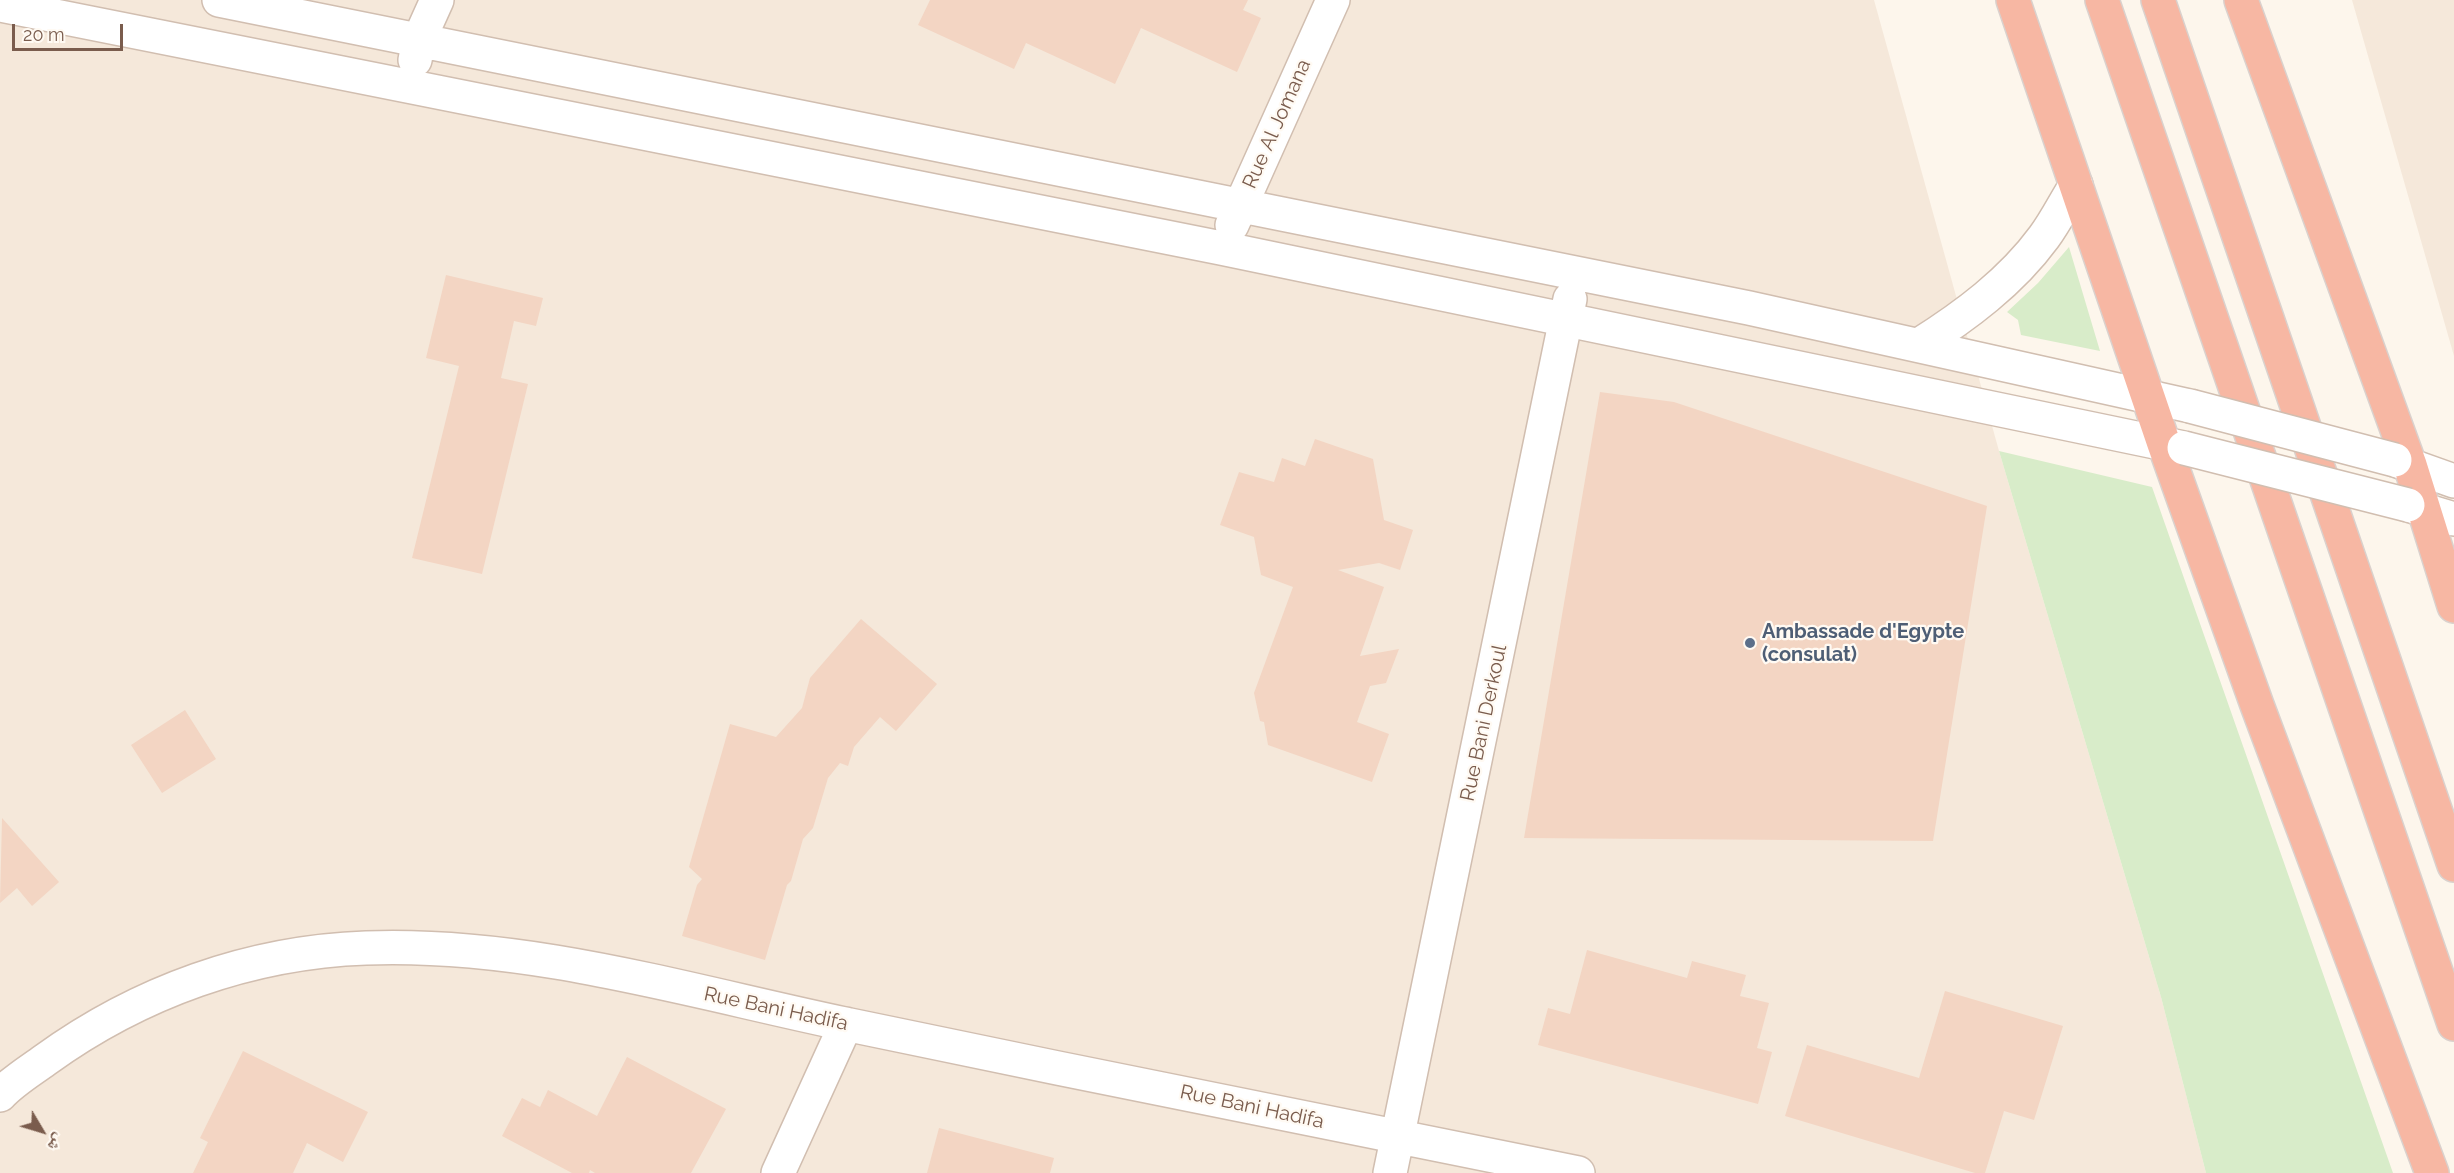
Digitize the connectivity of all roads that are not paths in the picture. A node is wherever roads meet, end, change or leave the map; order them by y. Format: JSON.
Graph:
{"nodes":[{"id":1,"x":219,"y":0,"type":"edge"},
{"id":2,"x":437,"y":0,"type":"edge"},
{"id":3,"x":1333,"y":0,"type":"edge"},
{"id":4,"x":2013,"y":0,"type":"edge"},
{"id":5,"x":2102,"y":0,"type":"edge"},
{"id":6,"x":2158,"y":0,"type":"edge"},
{"id":7,"x":2241,"y":0,"type":"edge"},
{"id":8,"x":0,"y":5,"type":"edge"},
{"id":9,"x":419,"y":40,"type":"junction"},
{"id":10,"x":409,"y":86,"type":"junction"},
{"id":11,"x":2076,"y":185,"type":"junction"},
{"id":12,"x":1240,"y":206,"type":"junction"},
{"id":13,"x":1221,"y":248,"type":"junction"},
{"id":14,"x":1576,"y":273,"type":"junction"},
{"id":15,"x":1566,"y":319,"type":"junction"},
{"id":16,"x":1919,"y":345,"type":"junction"},
{"id":17,"x":2148,"y":397,"type":"junction"},
{"id":18,"x":2174,"y":446,"type":"junction"},
{"id":19,"x":2402,"y":463,"type":"junction"},
{"id":20,"x":2454,"y":481,"type":"edge"},
{"id":21,"x":2429,"y":511,"type":"edge"},
{"id":22,"x":2454,"y":606,"type":"edge"},
{"id":23,"x":2454,"y":865,"type":"edge"},
{"id":24,"x":846,"y":1024,"type":"junction"},
{"id":25,"x":2454,"y":1024,"type":"edge"},
{"id":26,"x":0,"y":1095,"type":"edge"},
{"id":27,"x":1397,"y":1137,"type":"junction"},
{"id":28,"x":778,"y":1173,"type":"edge"},
{"id":29,"x":1390,"y":1173,"type":"edge"},
{"id":30,"x":1578,"y":1173,"type":"edge"},
{"id":31,"x":2432,"y":1173,"type":"edge"}],
"edges":[{"from":1,"to":9,"type":"street"},
{"from":2,"to":9,"type":"street"},
{"from":3,"to":12,"type":"street","name":"Rue Al Jomana"},
{"from":4,"to":11,"type":"highway"},
{"from":5,"to":25,"type":"highway"},
{"from":6,"to":23,"type":"highway"},
{"from":7,"to":19,"type":"highway"},
{"from":8,"to":10,"type":"street"},
{"from":9,"to":10,"type":"street"},
{"from":9,"to":12,"type":"street"},
{"from":10,"to":13,"type":"street"},
{"from":11,"to":16,"type":"street"},
{"from":11,"to":17,"type":"highway"},
{"from":12,"to":13,"type":"street","name":"Rue Al Jomana"},
{"from":12,"to":14,"type":"street"},
{"from":13,"to":15,"type":"street"},
{"from":14,"to":15,"type":"street","name":"Rue Bani Derkoul"},
{"from":14,"to":16,"type":"street"},
{"from":15,"to":18,"type":"street"},
{"from":15,"to":27,"type":"street","name":"Rue Bani Derkoul"},
{"from":16,"to":17,"type":"street"},
{"from":17,"to":18,"type":"highway"},
{"from":17,"to":19,"type":"street","bridge":true},
{"from":18,"to":21,"type":"street","bridge":true},
{"from":18,"to":31,"type":"highway"},
{"from":19,"to":20,"type":"street"},
{"from":19,"to":21,"type":"highway"},
{"from":21,"to":22,"type":"highway"},
{"from":24,"to":26,"type":"street","name":"Rue Bani Hadifa"},
{"from":24,"to":27,"type":"street","name":"Rue Bani Hadifa"},
{"from":24,"to":28,"type":"street"},
{"from":27,"to":29,"type":"street","name":"Rue Bani Derkoul"},
{"from":27,"to":30,"type":"street","name":"Rue Bani Hadifa"}]}
